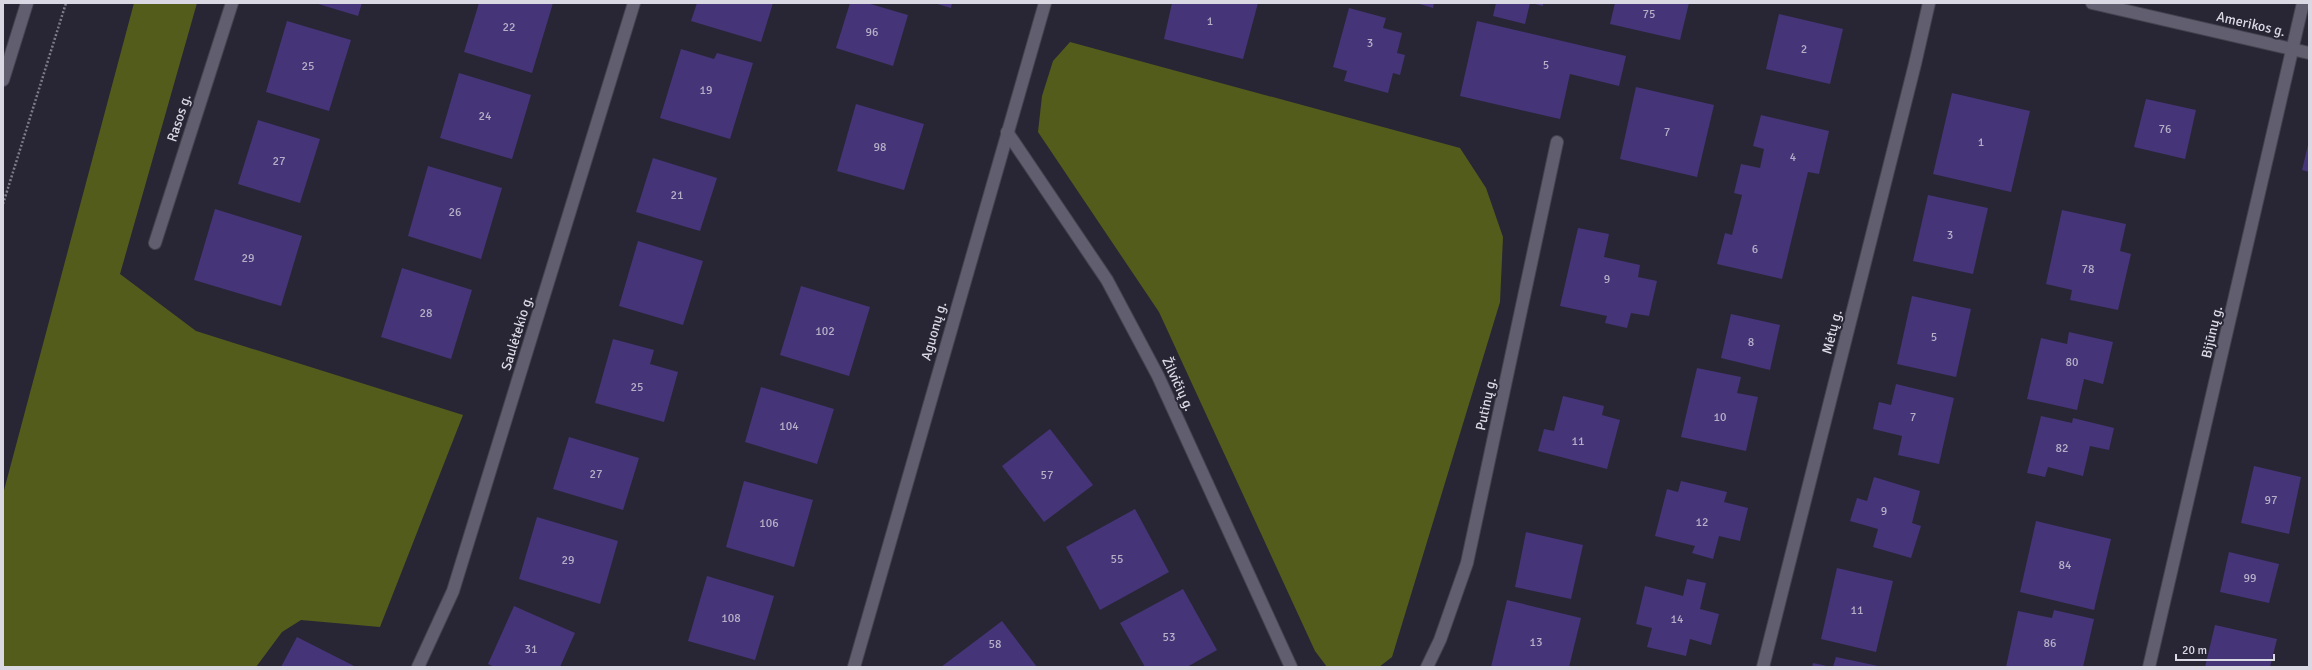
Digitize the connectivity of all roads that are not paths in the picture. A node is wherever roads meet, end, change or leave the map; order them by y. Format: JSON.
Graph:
{"nodes":[{"id":1,"x":26,"y":3,"type":"edge"},
{"id":2,"x":232,"y":3,"type":"edge"},
{"id":3,"x":634,"y":3,"type":"edge"},
{"id":4,"x":1045,"y":3,"type":"edge"},
{"id":5,"x":1929,"y":3,"type":"edge"},
{"id":6,"x":2092,"y":3,"type":"edge"},
{"id":7,"x":2303,"y":3,"type":"edge"},
{"id":8,"x":2293,"y":50,"type":"junction"},
{"id":9,"x":2309,"y":53,"type":"edge"},
{"id":10,"x":3,"y":80,"type":"edge"},
{"id":11,"x":1007,"y":132,"type":"junction"},
{"id":12,"x":1557,"y":142,"type":"dead end"},
{"id":13,"x":155,"y":243,"type":"dead end"},
{"id":14,"x":418,"y":667,"type":"edge"},
{"id":15,"x":854,"y":667,"type":"edge"},
{"id":16,"x":1291,"y":667,"type":"edge"},
{"id":17,"x":1427,"y":667,"type":"edge"},
{"id":18,"x":1763,"y":667,"type":"edge"},
{"id":19,"x":2149,"y":667,"type":"edge"}],
"edges":[{"from":1,"to":10,"type":"street"},
{"from":2,"to":13,"type":"street","name":"Rasos g."},
{"from":3,"to":14,"type":"street","name":"Saulėtekio g."},
{"from":4,"to":11,"type":"street","name":"Aguonų g."},
{"from":5,"to":18,"type":"street","name":"Mėtų g."},
{"from":6,"to":8,"type":"street","name":"Amerikos g."},
{"from":7,"to":8,"type":"street","name":"Bijūnų g."},
{"from":8,"to":9,"type":"street","name":"Amerikos g."},
{"from":8,"to":19,"type":"street","name":"Bijūnų g."},
{"from":11,"to":15,"type":"street","name":"Aguonų g."},
{"from":11,"to":16,"type":"street","name":"Žilvičių g."},
{"from":12,"to":17,"type":"street","name":"Putinų g."}]}
